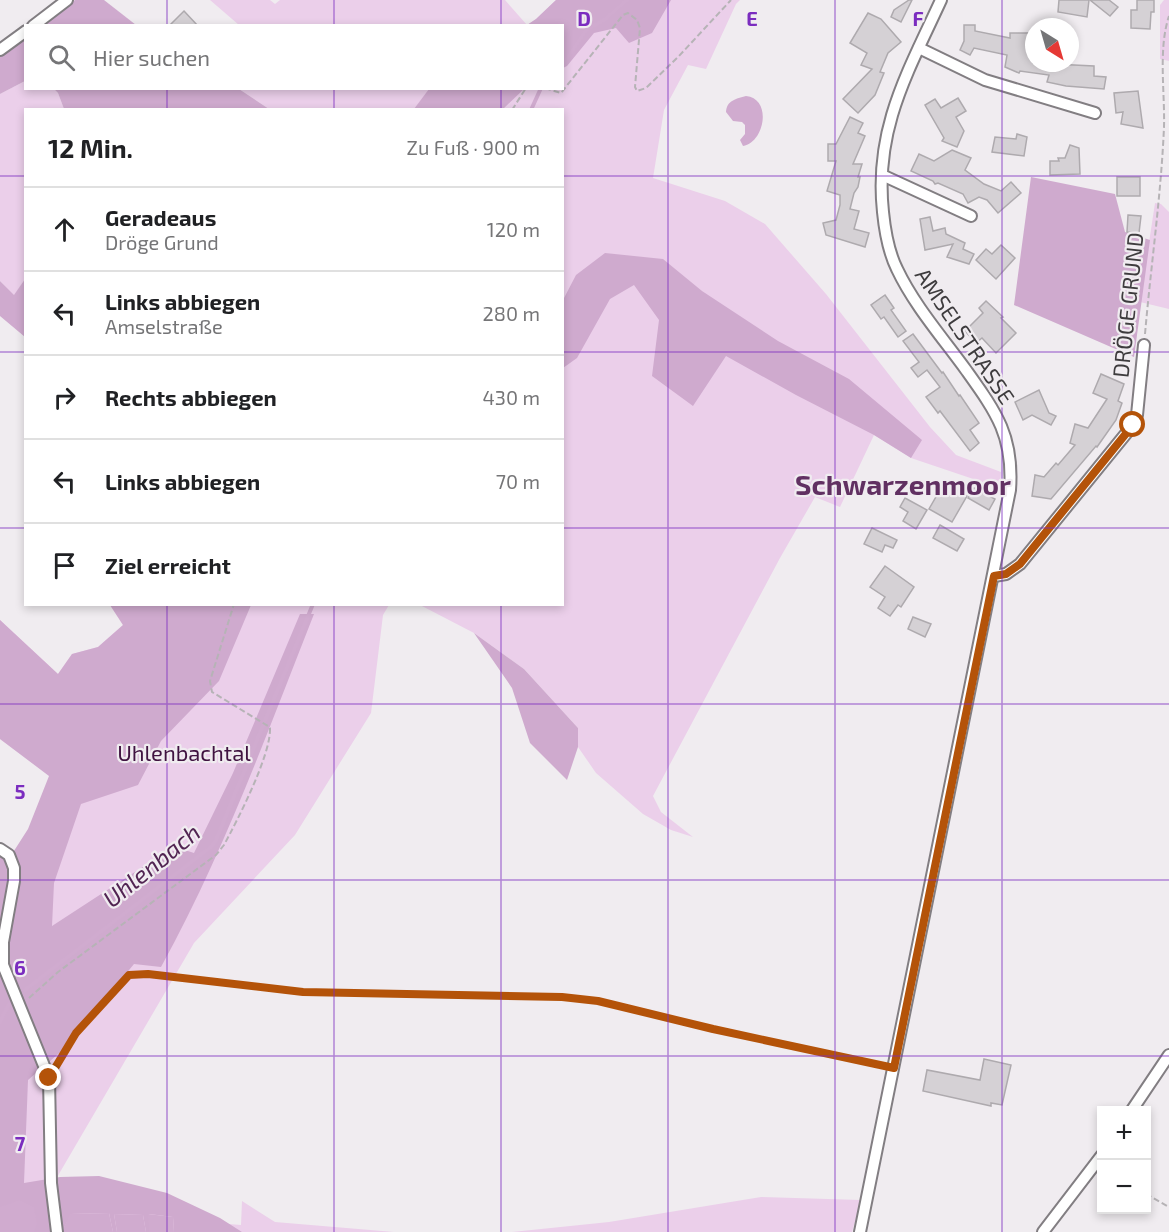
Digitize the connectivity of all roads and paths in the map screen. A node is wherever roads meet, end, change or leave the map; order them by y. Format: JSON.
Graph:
{"nodes":[{"id":1,"x":67,"y":0,"type":"edge"},
{"id":2,"x":731,"y":0,"type":"edge"},
{"id":3,"x":941,"y":0,"type":"edge"},
{"id":4,"x":1169,"y":16,"type":"edge"},
{"id":5,"x":36,"y":24,"type":"edge"},
{"id":6,"x":24,"y":32,"type":"edge"},
{"id":7,"x":919,"y":48,"type":"junction"},
{"id":8,"x":0,"y":50,"type":"edge"},
{"id":9,"x":564,"y":89,"type":"edge"},
{"id":10,"x":525,"y":90,"type":"edge"},
{"id":11,"x":550,"y":90,"type":"edge"},
{"id":12,"x":563,"y":90,"type":"edge"},
{"id":13,"x":513,"y":108,"type":"edge"},
{"id":14,"x":1095,"y":113,"type":"dead end"},
{"id":15,"x":882,"y":175,"type":"junction"},
{"id":16,"x":971,"y":216,"type":"dead end"},
{"id":17,"x":1144,"y":345,"type":"joint"},
{"id":18,"x":994,"y":576,"type":"junction"},
{"id":19,"x":233,"y":606,"type":"edge"},
{"id":20,"x":0,"y":849,"type":"edge"},
{"id":21,"x":19,"y":1005,"type":"junction"},
{"id":22,"x":1169,"y":1055,"type":"edge"},
{"id":23,"x":894,"y":1068,"type":"junction"},
{"id":24,"x":49,"y":1078,"type":"junction"},
{"id":25,"x":1135,"y":1106,"type":"edge"},
{"id":26,"x":1097,"y":1160,"type":"edge"},
{"id":27,"x":1151,"y":1197,"type":"edge"},
{"id":28,"x":1169,"y":1207,"type":"edge"},
{"id":29,"x":57,"y":1232,"type":"edge"},
{"id":30,"x":860,"y":1232,"type":"edge"},
{"id":31,"x":1043,"y":1232,"type":"edge"}],
"edges":[{"from":1,"to":5,"type":"street"},
{"from":2,"to":9,"type":"path"},
{"from":3,"to":7,"type":"street","name":"AMSELSTRASSE"},
{"from":4,"to":17,"type":"path","name":"DRÖGE GRUND"},
{"from":6,"to":8,"type":"street"},
{"from":7,"to":14,"type":"street"},
{"from":7,"to":15,"type":"street","name":"AMSELSTRASSE"},
{"from":10,"to":13,"type":"path"},
{"from":11,"to":12,"type":"path"},
{"from":15,"to":16,"type":"street"},
{"from":15,"to":18,"type":"street","name":"AMSELSTRASSE"},
{"from":17,"to":18,"type":"street","name":"DRÖGE GRUND"},
{"from":18,"to":23,"type":"street","name":"AMSELSTRASSE"},
{"from":19,"to":21,"type":"path"},
{"from":20,"to":21,"type":"street"},
{"from":21,"to":24,"type":"street"},
{"from":22,"to":25,"type":"street"},
{"from":23,"to":24,"type":"path"},
{"from":23,"to":30,"type":"street","name":"AMSELSTRASSE"},
{"from":24,"to":29,"type":"street"},
{"from":26,"to":31,"type":"street"},
{"from":27,"to":28,"type":"path"}]}
